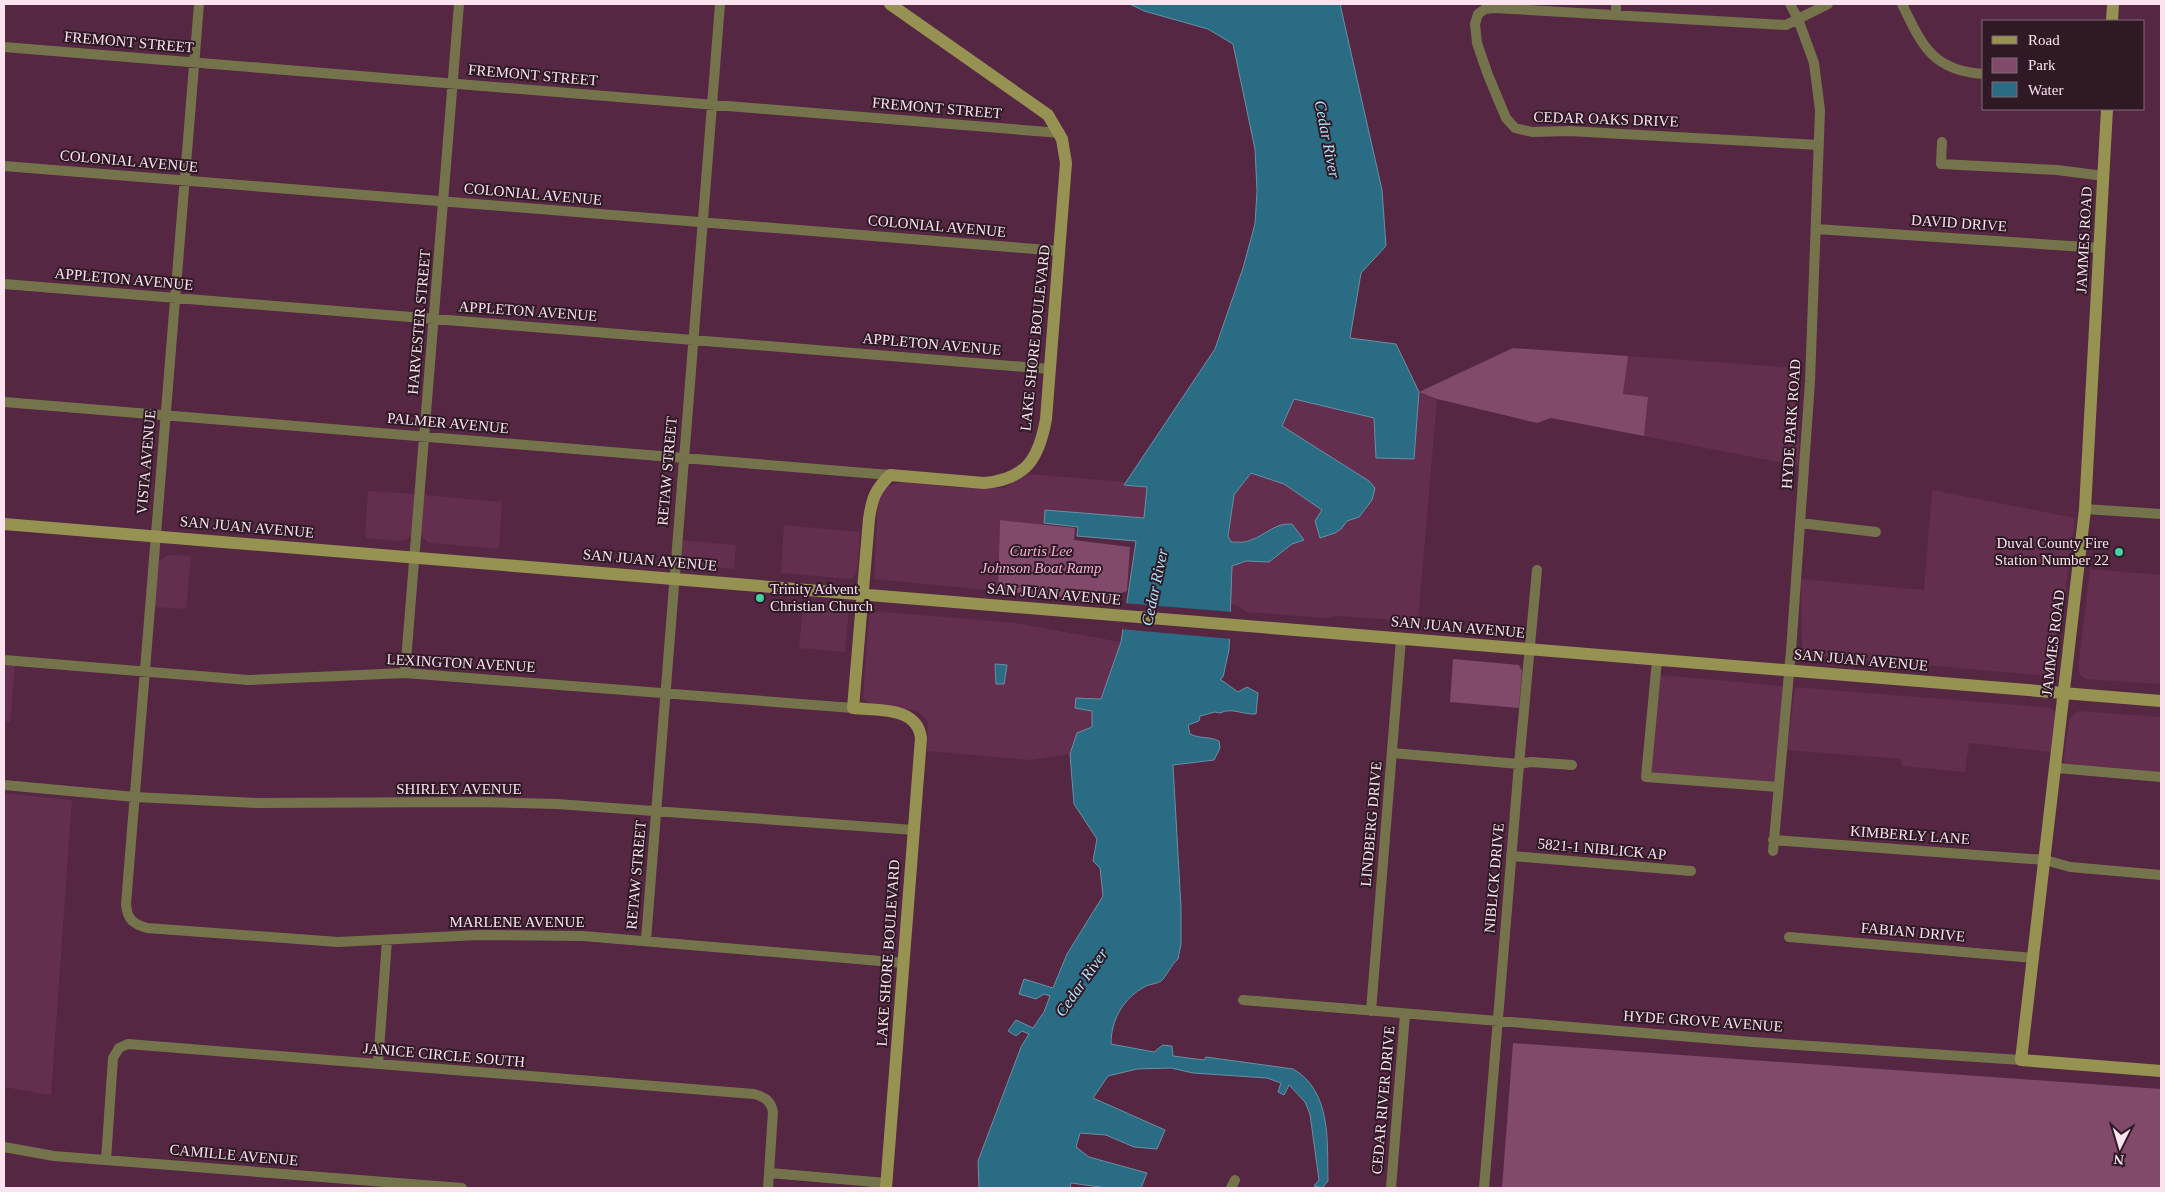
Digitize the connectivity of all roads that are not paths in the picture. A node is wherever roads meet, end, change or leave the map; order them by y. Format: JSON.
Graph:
{"nodes":[{"id":1,"x":199,"y":4,"type":"edge"},
{"id":2,"x":459,"y":4,"type":"edge"},
{"id":3,"x":720,"y":4,"type":"edge"},
{"id":4,"x":890,"y":4,"type":"edge"},
{"id":5,"x":1616,"y":4,"type":"edge"},
{"id":6,"x":1790,"y":4,"type":"edge"},
{"id":7,"x":1828,"y":4,"type":"edge"},
{"id":8,"x":1902,"y":4,"type":"edge"},
{"id":9,"x":2113,"y":4,"type":"edge"},
{"id":10,"x":1616,"y":15,"type":"junction"},
{"id":11,"x":1798,"y":19,"type":"junction"},
{"id":12,"x":2112,"y":20,"type":"edge"},
{"id":13,"x":4,"y":47,"type":"edge"},
{"id":14,"x":194,"y":63,"type":"junction"},
{"id":15,"x":1982,"y":74,"type":"edge"},
{"id":16,"x":453,"y":84,"type":"junction"},
{"id":17,"x":712,"y":105,"type":"junction"},
{"id":18,"x":2108,"y":110,"type":"edge"},
{"id":19,"x":1060,"y":133,"type":"junction"},
{"id":20,"x":1942,"y":142,"type":"dead end"},
{"id":21,"x":1819,"y":145,"type":"junction"},
{"id":22,"x":4,"y":166,"type":"edge"},
{"id":23,"x":2104,"y":176,"type":"junction"},
{"id":24,"x":184,"y":181,"type":"junction"},
{"id":25,"x":443,"y":201,"type":"junction"},
{"id":26,"x":702,"y":223,"type":"junction"},
{"id":27,"x":1816,"y":229,"type":"junction"},
{"id":28,"x":2100,"y":248,"type":"junction"},
{"id":29,"x":1060,"y":252,"type":"junction"},
{"id":30,"x":4,"y":284,"type":"edge"},
{"id":31,"x":175,"y":298,"type":"junction"},
{"id":32,"x":434,"y":319,"type":"junction"},
{"id":33,"x":693,"y":339,"type":"junction"},
{"id":34,"x":1050,"y":369,"type":"junction"},
{"id":35,"x":4,"y":402,"type":"edge"},
{"id":36,"x":165,"y":415,"type":"junction"},
{"id":37,"x":425,"y":436,"type":"junction"},
{"id":38,"x":683,"y":458,"type":"junction"},
{"id":39,"x":890,"y":475,"type":"junction"},
{"id":40,"x":2085,"y":509,"type":"junction"},
{"id":41,"x":2161,"y":514,"type":"edge"},
{"id":42,"x":1800,"y":523,"type":"junction"},
{"id":43,"x":4,"y":524,"type":"edge"},
{"id":44,"x":1876,"y":532,"type":"dead end"},
{"id":45,"x":155,"y":536,"type":"junction"},
{"id":46,"x":414,"y":557,"type":"junction"},
{"id":47,"x":1537,"y":570,"type":"dead end"},
{"id":48,"x":674,"y":579,"type":"junction"},
{"id":49,"x":862,"y":594,"type":"junction"},
{"id":50,"x":1402,"y":639,"type":"junction"},
{"id":51,"x":1530,"y":649,"type":"junction"},
{"id":52,"x":4,"y":660,"type":"edge"},
{"id":53,"x":1657,"y":660,"type":"junction"},
{"id":54,"x":1789,"y":671,"type":"junction"},
{"id":55,"x":144,"y":672,"type":"junction"},
{"id":56,"x":405,"y":673,"type":"junction"},
{"id":57,"x":2063,"y":693,"type":"junction"},
{"id":58,"x":665,"y":694,"type":"junction"},
{"id":59,"x":2161,"y":700,"type":"edge"},
{"id":60,"x":853,"y":708,"type":"junction"},
{"id":61,"x":915,"y":721,"type":"joint"},
{"id":62,"x":1392,"y":753,"type":"junction"},
{"id":63,"x":1519,"y":764,"type":"junction"},
{"id":64,"x":1572,"y":765,"type":"dead end"},
{"id":65,"x":2056,"y":768,"type":"junction"},
{"id":66,"x":2161,"y":776,"type":"edge"},
{"id":67,"x":4,"y":785,"type":"edge"},
{"id":68,"x":1778,"y":787,"type":"junction"},
{"id":69,"x":134,"y":797,"type":"junction"},
{"id":70,"x":656,"y":811,"type":"junction"},
{"id":71,"x":914,"y":830,"type":"junction"},
{"id":72,"x":1773,"y":840,"type":"junction"},
{"id":73,"x":1773,"y":851,"type":"dead end"},
{"id":74,"x":1511,"y":856,"type":"junction"},
{"id":75,"x":2045,"y":860,"type":"junction"},
{"id":76,"x":1691,"y":871,"type":"dead end"},
{"id":77,"x":2161,"y":875,"type":"edge"},
{"id":78,"x":131,"y":921,"type":"joint"},
{"id":79,"x":1789,"y":937,"type":"dead end"},
{"id":80,"x":387,"y":940,"type":"junction"},
{"id":81,"x":646,"y":940,"type":"junction"},
{"id":82,"x":2034,"y":958,"type":"junction"},
{"id":83,"x":904,"y":963,"type":"junction"},
{"id":84,"x":1243,"y":1000,"type":"dead end"},
{"id":85,"x":1371,"y":1011,"type":"junction"},
{"id":86,"x":1405,"y":1014,"type":"junction"},
{"id":87,"x":1498,"y":1022,"type":"junction"},
{"id":88,"x":2021,"y":1060,"type":"junction"},
{"id":89,"x":378,"y":1064,"type":"junction"},
{"id":90,"x":2161,"y":1071,"type":"edge"},
{"id":91,"x":4,"y":1148,"type":"edge"},
{"id":92,"x":106,"y":1160,"type":"junction"},
{"id":93,"x":770,"y":1173,"type":"junction"},
{"id":94,"x":886,"y":1186,"type":"edge"},
{"id":95,"x":462,"y":1188,"type":"edge"},
{"id":96,"x":768,"y":1188,"type":"edge"},
{"id":97,"x":1391,"y":1188,"type":"edge"},
{"id":98,"x":1484,"y":1188,"type":"edge"}],
"edges":[{"from":1,"to":14,"type":"street","name":"VISTA AVENUE"},
{"from":2,"to":16,"type":"street","name":"HARVESTER STREET"},
{"from":3,"to":17,"type":"street","name":"RETAW STREET"},
{"from":4,"to":19,"type":"street","name":"LAKE SHORE BOULEVARD"},
{"from":5,"to":10,"type":"street"},
{"from":6,"to":11,"type":"street","name":"HYDE PARK ROAD"},
{"from":7,"to":11,"type":"street"},
{"from":8,"to":15,"type":"street"},
{"from":9,"to":12,"type":"street"},
{"from":10,"to":11,"type":"street"},
{"from":10,"to":21,"type":"street","name":"CEDAR OAKS DRIVE"},
{"from":11,"to":21,"type":"street","name":"HYDE PARK ROAD"},
{"from":13,"to":14,"type":"street","name":"FREMONT STREET"},
{"from":14,"to":16,"type":"street","name":"FREMONT STREET"},
{"from":14,"to":24,"type":"street","name":"VISTA AVENUE"},
{"from":16,"to":17,"type":"street","name":"FREMONT STREET"},
{"from":16,"to":25,"type":"street","name":"HARVESTER STREET"},
{"from":17,"to":19,"type":"street","name":"FREMONT STREET"},
{"from":17,"to":26,"type":"street","name":"RETAW STREET"},
{"from":18,"to":23,"type":"street","name":"JAMMES ROAD"},
{"from":19,"to":29,"type":"street","name":"LAKE SHORE BOULEVARD"},
{"from":20,"to":23,"type":"street"},
{"from":21,"to":27,"type":"street","name":"HYDE PARK ROAD"},
{"from":22,"to":24,"type":"street","name":"COLONIAL AVENUE"},
{"from":23,"to":28,"type":"street","name":"JAMMES ROAD"},
{"from":24,"to":25,"type":"street","name":"COLONIAL AVENUE"},
{"from":24,"to":31,"type":"street","name":"VISTA AVENUE"},
{"from":25,"to":26,"type":"street","name":"COLONIAL AVENUE"},
{"from":25,"to":32,"type":"street","name":"HARVESTER STREET"},
{"from":26,"to":29,"type":"street","name":"COLONIAL AVENUE"},
{"from":26,"to":33,"type":"street","name":"RETAW STREET"},
{"from":27,"to":28,"type":"street","name":"DAVID DRIVE"},
{"from":27,"to":42,"type":"street","name":"HYDE PARK ROAD"},
{"from":28,"to":40,"type":"street","name":"JAMMES ROAD"},
{"from":29,"to":34,"type":"street","name":"LAKE SHORE BOULEVARD"},
{"from":30,"to":31,"type":"street","name":"APPLETON AVENUE"},
{"from":31,"to":32,"type":"street","name":"APPLETON AVENUE"},
{"from":31,"to":36,"type":"street","name":"VISTA AVENUE"},
{"from":32,"to":33,"type":"street","name":"APPLETON AVENUE"},
{"from":32,"to":37,"type":"street","name":"HARVESTER STREET"},
{"from":33,"to":34,"type":"street","name":"APPLETON AVENUE"},
{"from":33,"to":38,"type":"street","name":"RETAW STREET"},
{"from":34,"to":39,"type":"street","name":"LAKE SHORE BOULEVARD"},
{"from":35,"to":36,"type":"street","name":"PALMER AVENUE"},
{"from":36,"to":37,"type":"street","name":"PALMER AVENUE"},
{"from":36,"to":45,"type":"street","name":"VISTA AVENUE"},
{"from":37,"to":38,"type":"street","name":"PALMER AVENUE"},
{"from":37,"to":46,"type":"street","name":"HARVESTER STREET"},
{"from":38,"to":39,"type":"street","name":"PALMER AVENUE"},
{"from":38,"to":48,"type":"street","name":"RETAW STREET"},
{"from":39,"to":49,"type":"street"},
{"from":40,"to":41,"type":"street"},
{"from":40,"to":57,"type":"street","name":"JAMMES ROAD"},
{"from":42,"to":44,"type":"street"},
{"from":42,"to":54,"type":"street","name":"HYDE PARK ROAD"},
{"from":43,"to":45,"type":"street","name":"SAN JUAN AVENUE"},
{"from":45,"to":46,"type":"street","name":"SAN JUAN AVENUE"},
{"from":45,"to":55,"type":"street","name":"VISTA AVENUE"},
{"from":46,"to":48,"type":"street","name":"SAN JUAN AVENUE"},
{"from":46,"to":56,"type":"street","name":"HARVESTER STREET"},
{"from":47,"to":51,"type":"street","name":"NIBLICK DRIVE"},
{"from":48,"to":49,"type":"street","name":"SAN JUAN AVENUE"},
{"from":48,"to":58,"type":"street","name":"RETAW STREET"},
{"from":49,"to":50,"type":"street","name":"SAN JUAN AVENUE"},
{"from":49,"to":60,"type":"street"},
{"from":50,"to":51,"type":"street","name":"SAN JUAN AVENUE"},
{"from":50,"to":62,"type":"street","name":"LINDBERG DRIVE"},
{"from":51,"to":53,"type":"street","name":"SAN JUAN AVENUE"},
{"from":51,"to":63,"type":"street","name":"NIBLICK DRIVE"},
{"from":52,"to":55,"type":"street","name":"LEXINGTON AVENUE"},
{"from":53,"to":54,"type":"street","name":"SAN JUAN AVENUE"},
{"from":53,"to":68,"type":"street"},
{"from":54,"to":57,"type":"street","name":"SAN JUAN AVENUE"},
{"from":54,"to":68,"type":"street","name":"HYDE PARK ROAD"},
{"from":55,"to":56,"type":"street","name":"LEXINGTON AVENUE"},
{"from":55,"to":69,"type":"street","name":"VISTA AVENUE"},
{"from":56,"to":58,"type":"street","name":"LEXINGTON AVENUE"},
{"from":57,"to":59,"type":"street","name":"SAN JUAN AVENUE"},
{"from":57,"to":65,"type":"street","name":"JAMMES ROAD"},
{"from":58,"to":60,"type":"street","name":"LEXINGTON AVENUE"},
{"from":58,"to":70,"type":"street","name":"RETAW STREET"},
{"from":60,"to":61,"type":"street","name":"LEXINGTON AVENUE"},
{"from":61,"to":71,"type":"street","name":"LAKE SHORE BOULEVARD"},
{"from":62,"to":63,"type":"street"},
{"from":62,"to":85,"type":"street","name":"LINDBERG DRIVE"},
{"from":63,"to":64,"type":"street"},
{"from":63,"to":74,"type":"street","name":"NIBLICK DRIVE"},
{"from":65,"to":66,"type":"street"},
{"from":65,"to":75,"type":"street","name":"JAMMES ROAD"},
{"from":67,"to":69,"type":"street","name":"SHIRLEY AVENUE"},
{"from":68,"to":72,"type":"street","name":"HYDE PARK ROAD"},
{"from":69,"to":70,"type":"street","name":"SHIRLEY AVENUE"},
{"from":69,"to":78,"type":"street","name":"VISTA AVENUE"},
{"from":70,"to":71,"type":"street","name":"SHIRLEY AVENUE"},
{"from":70,"to":81,"type":"street","name":"RETAW STREET"},
{"from":71,"to":83,"type":"street","name":"LAKE SHORE BOULEVARD"},
{"from":72,"to":73,"type":"street","name":"HYDE PARK ROAD"},
{"from":72,"to":75,"type":"street","name":"KIMBERLY LANE"},
{"from":74,"to":76,"type":"street","name":"5821-1 NIBLICK AP"},
{"from":74,"to":87,"type":"street","name":"NIBLICK DRIVE"},
{"from":75,"to":77,"type":"street","name":"KIMBERLY LANE"},
{"from":75,"to":82,"type":"street","name":"JAMMES ROAD"},
{"from":78,"to":80,"type":"street","name":"MARLENE AVENUE"},
{"from":79,"to":82,"type":"street","name":"FABIAN DRIVE"},
{"from":80,"to":81,"type":"street","name":"MARLENE AVENUE"},
{"from":80,"to":89,"type":"street"},
{"from":81,"to":83,"type":"street","name":"MARLENE AVENUE"},
{"from":82,"to":88,"type":"street","name":"JAMMES ROAD"},
{"from":83,"to":94,"type":"street","name":"LAKE SHORE BOULEVARD"},
{"from":84,"to":85,"type":"street","name":"HYDE GROVE AVENUE"},
{"from":85,"to":86,"type":"street","name":"HYDE GROVE AVENUE"},
{"from":86,"to":87,"type":"street","name":"HYDE GROVE AVENUE"},
{"from":86,"to":97,"type":"street","name":"CEDAR RIVER DRIVE"},
{"from":87,"to":88,"type":"street","name":"HYDE GROVE AVENUE"},
{"from":87,"to":98,"type":"street","name":"NIBLICK DRIVE"},
{"from":88,"to":90,"type":"street","name":"HYDE GROVE AVENUE"},
{"from":89,"to":92,"type":"street","name":"JANICE CIRCLE SOUTH"},
{"from":89,"to":93,"type":"street","name":"JANICE CIRCLE SOUTH"},
{"from":91,"to":92,"type":"street","name":"CAMILLE AVENUE"},
{"from":92,"to":95,"type":"street","name":"CAMILLE AVENUE"},
{"from":93,"to":94,"type":"street"},
{"from":93,"to":96,"type":"street"}]}
